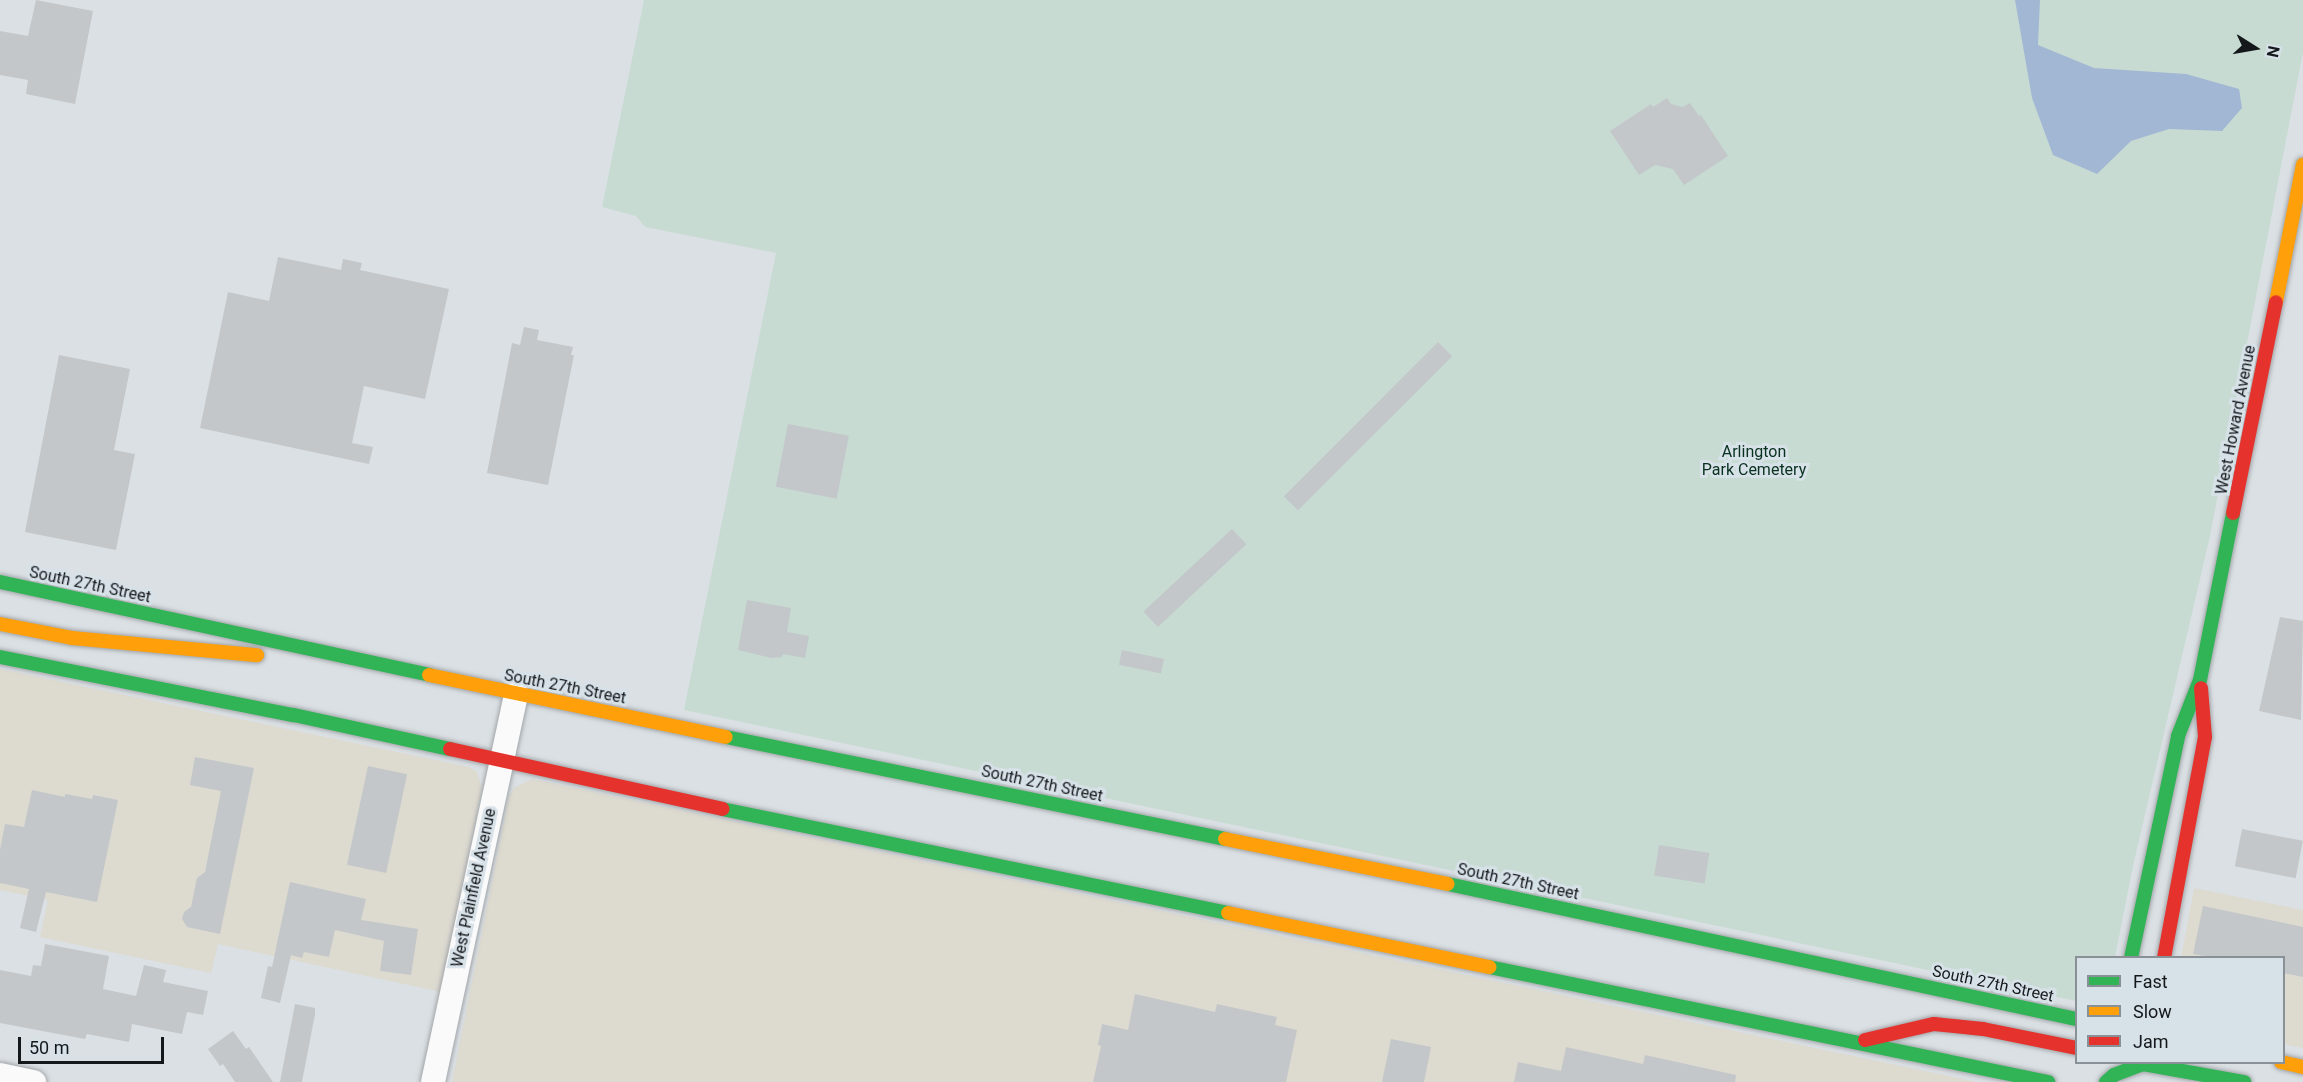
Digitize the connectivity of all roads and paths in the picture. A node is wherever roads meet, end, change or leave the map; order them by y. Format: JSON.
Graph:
{"nodes":[{"id":1,"x":2303,"y":165,"type":"edge"},
{"id":2,"x":0,"y":582,"type":"edge"},
{"id":3,"x":0,"y":624,"type":"edge"},
{"id":4,"x":0,"y":657,"type":"edge"},
{"id":5,"x":384,"y":664,"type":"junction"},
{"id":6,"x":2200,"y":680,"type":"junction"},
{"id":7,"x":516,"y":694,"type":"junction"},
{"id":8,"x":501,"y":760,"type":"junction"},
{"id":9,"x":2131,"y":956,"type":"edge"},
{"id":10,"x":2164,"y":956,"type":"edge"},
{"id":11,"x":2075,"y":1019,"type":"edge"},
{"id":12,"x":1854,"y":1042,"type":"junction"},
{"id":13,"x":2075,"y":1048,"type":"edge"},
{"id":14,"x":2285,"y":1063,"type":"edge"},
{"id":15,"x":2104,"y":1064,"type":"edge"},
{"id":16,"x":2141,"y":1064,"type":"edge"},
{"id":17,"x":2143,"y":1064,"type":"edge"},
{"id":18,"x":2148,"y":1064,"type":"edge"},
{"id":19,"x":2303,"y":1067,"type":"edge"},
{"id":20,"x":0,"y":1075,"type":"edge"},
{"id":21,"x":34,"y":1082,"type":"edge"},
{"id":22,"x":433,"y":1082,"type":"edge"},
{"id":23,"x":2048,"y":1082,"type":"edge"},
{"id":24,"x":2098,"y":1082,"type":"edge"},
{"id":25,"x":2106,"y":1082,"type":"edge"},
{"id":26,"x":2139,"y":1082,"type":"edge"},
{"id":27,"x":2244,"y":1082,"type":"edge"}],
"edges":[{"from":1,"to":6,"type":"main road","name":"West Howard Avenue"},
{"from":2,"to":5,"type":"main road","name":"South 27th Street"},
{"from":3,"to":5,"type":"main road"},
{"from":4,"to":8,"type":"main road"},
{"from":5,"to":7,"type":"main road","name":"South 27th Street"},
{"from":6,"to":9,"type":"main road","name":"West Howard Avenue"},
{"from":6,"to":10,"type":"main road","name":"West Howard Avenue"},
{"from":7,"to":8,"type":"street","name":"West Plainfield Avenue"},
{"from":7,"to":11,"type":"main road","name":"South 27th Street"},
{"from":8,"to":12,"type":"main road"},
{"from":8,"to":22,"type":"street","name":"West Plainfield Avenue"},
{"from":12,"to":13,"type":"main road"},
{"from":12,"to":23,"type":"main road"},
{"from":14,"to":19,"type":"main road"},
{"from":15,"to":24,"type":"main road"},
{"from":16,"to":25,"type":"main road"},
{"from":17,"to":26,"type":"main road"},
{"from":18,"to":27,"type":"main road"},
{"from":20,"to":21,"type":"street"}]}
